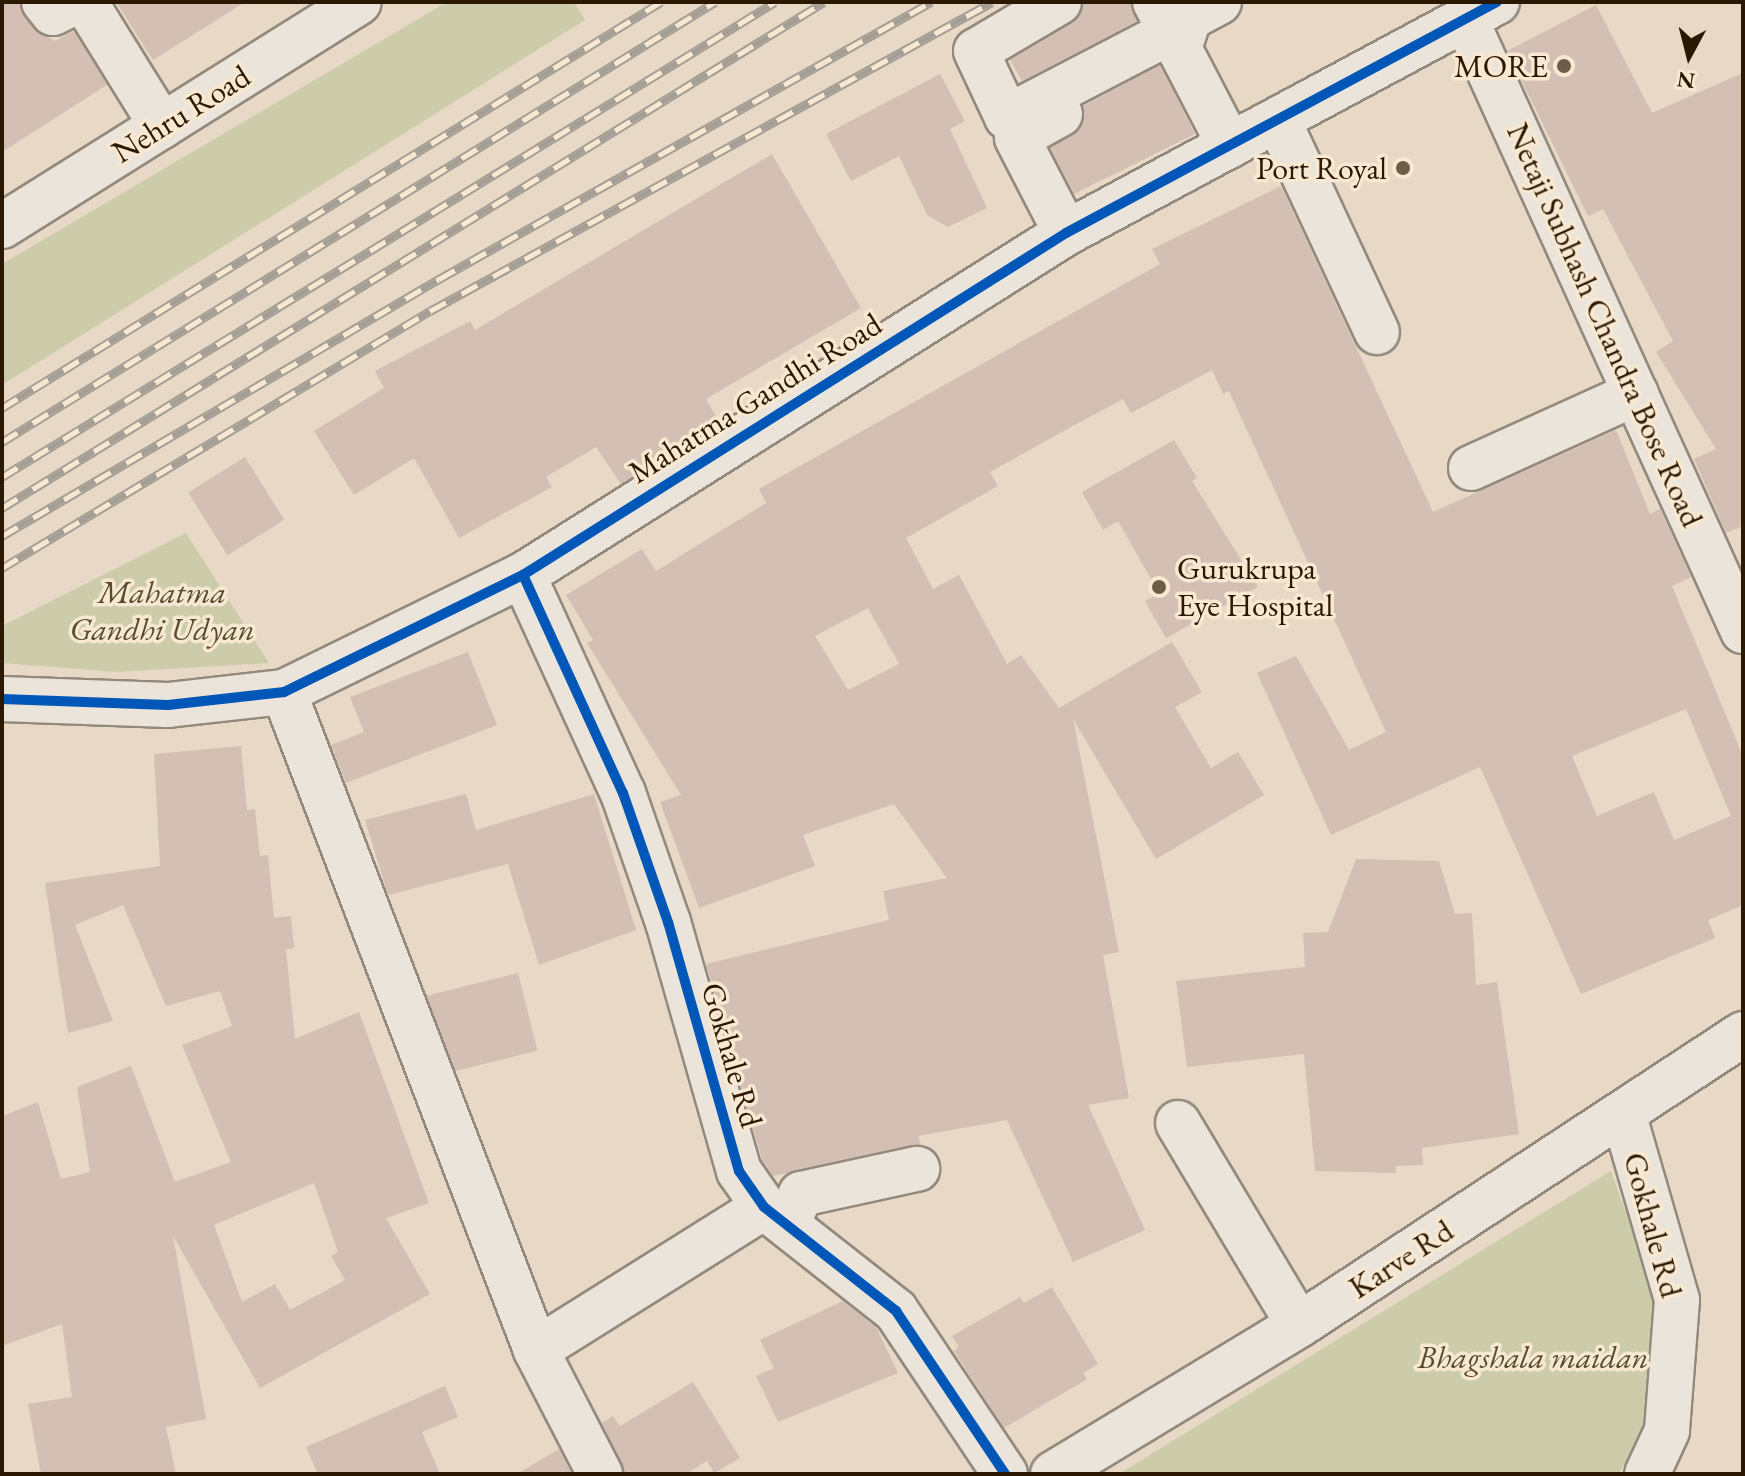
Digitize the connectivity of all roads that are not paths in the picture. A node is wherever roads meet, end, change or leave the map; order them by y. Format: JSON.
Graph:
{"nodes":[{"id":1,"x":44,"y":2,"type":"edge"},
{"id":2,"x":76,"y":2,"type":"edge"},
{"id":3,"x":85,"y":2,"type":"edge"},
{"id":4,"x":359,"y":2,"type":"edge"},
{"id":5,"x":1059,"y":2,"type":"edge"},
{"id":6,"x":1219,"y":2,"type":"edge"},
{"id":7,"x":1482,"y":11,"type":"edge"},
{"id":8,"x":1172,"y":35,"type":"edge"},
{"id":9,"x":1278,"y":120,"type":"junction"},
{"id":10,"x":162,"y":126,"type":"junction"},
{"id":11,"x":1230,"y":146,"type":"junction"},
{"id":12,"x":2,"y":226,"type":"edge"},
{"id":13,"x":1066,"y":233,"type":"junction"},
{"id":14,"x":1377,"y":332,"type":"dead end"},
{"id":15,"x":1636,"y":393,"type":"junction"},
{"id":16,"x":1471,"y":468,"type":"dead end"},
{"id":17,"x":523,"y":575,"type":"junction"},
{"id":18,"x":1743,"y":631,"type":"edge"},
{"id":19,"x":284,"y":692,"type":"junction"},
{"id":20,"x":2,"y":699,"type":"edge"},
{"id":21,"x":1743,"y":1034,"type":"edge"},
{"id":22,"x":1624,"y":1116,"type":"junction"},
{"id":23,"x":1178,"y":1123,"type":"dead end"},
{"id":24,"x":917,"y":1169,"type":"dead end"},
{"id":25,"x":776,"y":1216,"type":"junction"},
{"id":26,"x":1299,"y":1325,"type":"junction"},
{"id":27,"x":536,"y":1350,"type":"junction"},
{"id":28,"x":600,"y":1474,"type":"edge"},
{"id":29,"x":1005,"y":1474,"type":"edge"},
{"id":30,"x":1053,"y":1474,"type":"edge"},
{"id":31,"x":1647,"y":1474,"type":"edge"}],
"edges":[{"from":1,"to":2,"type":"street"},
{"from":3,"to":10,"type":"street"},
{"from":4,"to":10,"type":"street","name":"Nehru Road"},
{"from":5,"to":8,"type":"street"},
{"from":6,"to":8,"type":"street"},
{"from":7,"to":9,"type":"street","name":"Mahatma Gandhi Road"},
{"from":7,"to":15,"type":"street","name":"Netaji Subhash Chandra Bose Road"},
{"from":8,"to":11,"type":"street"},
{"from":8,"to":13,"type":"street"},
{"from":9,"to":11,"type":"street","name":"Mahatma Gandhi Road"},
{"from":9,"to":14,"type":"street"},
{"from":10,"to":12,"type":"street","name":"Nehru Road"},
{"from":11,"to":13,"type":"street","name":"Mahatma Gandhi Road"},
{"from":13,"to":17,"type":"street","name":"Mahatma Gandhi Road"},
{"from":15,"to":16,"type":"street"},
{"from":15,"to":18,"type":"street","name":"Netaji Subhash Chandra Bose Road"},
{"from":17,"to":19,"type":"street","name":"Mahatma Gandhi Road"},
{"from":17,"to":25,"type":"street","name":"Gokhale Rd"},
{"from":19,"to":20,"type":"street","name":"Mahatma Gandhi Road"},
{"from":19,"to":27,"type":"street"},
{"from":21,"to":22,"type":"street","name":"Karve Rd"},
{"from":22,"to":26,"type":"street","name":"Karve Rd"},
{"from":22,"to":31,"type":"street","name":"Gokhale Rd"},
{"from":23,"to":26,"type":"street"},
{"from":24,"to":25,"type":"street"},
{"from":25,"to":27,"type":"street"},
{"from":25,"to":29,"type":"street","name":"Gokhale Rd"},
{"from":26,"to":30,"type":"street","name":"Karve Rd"},
{"from":27,"to":28,"type":"street"}]}
